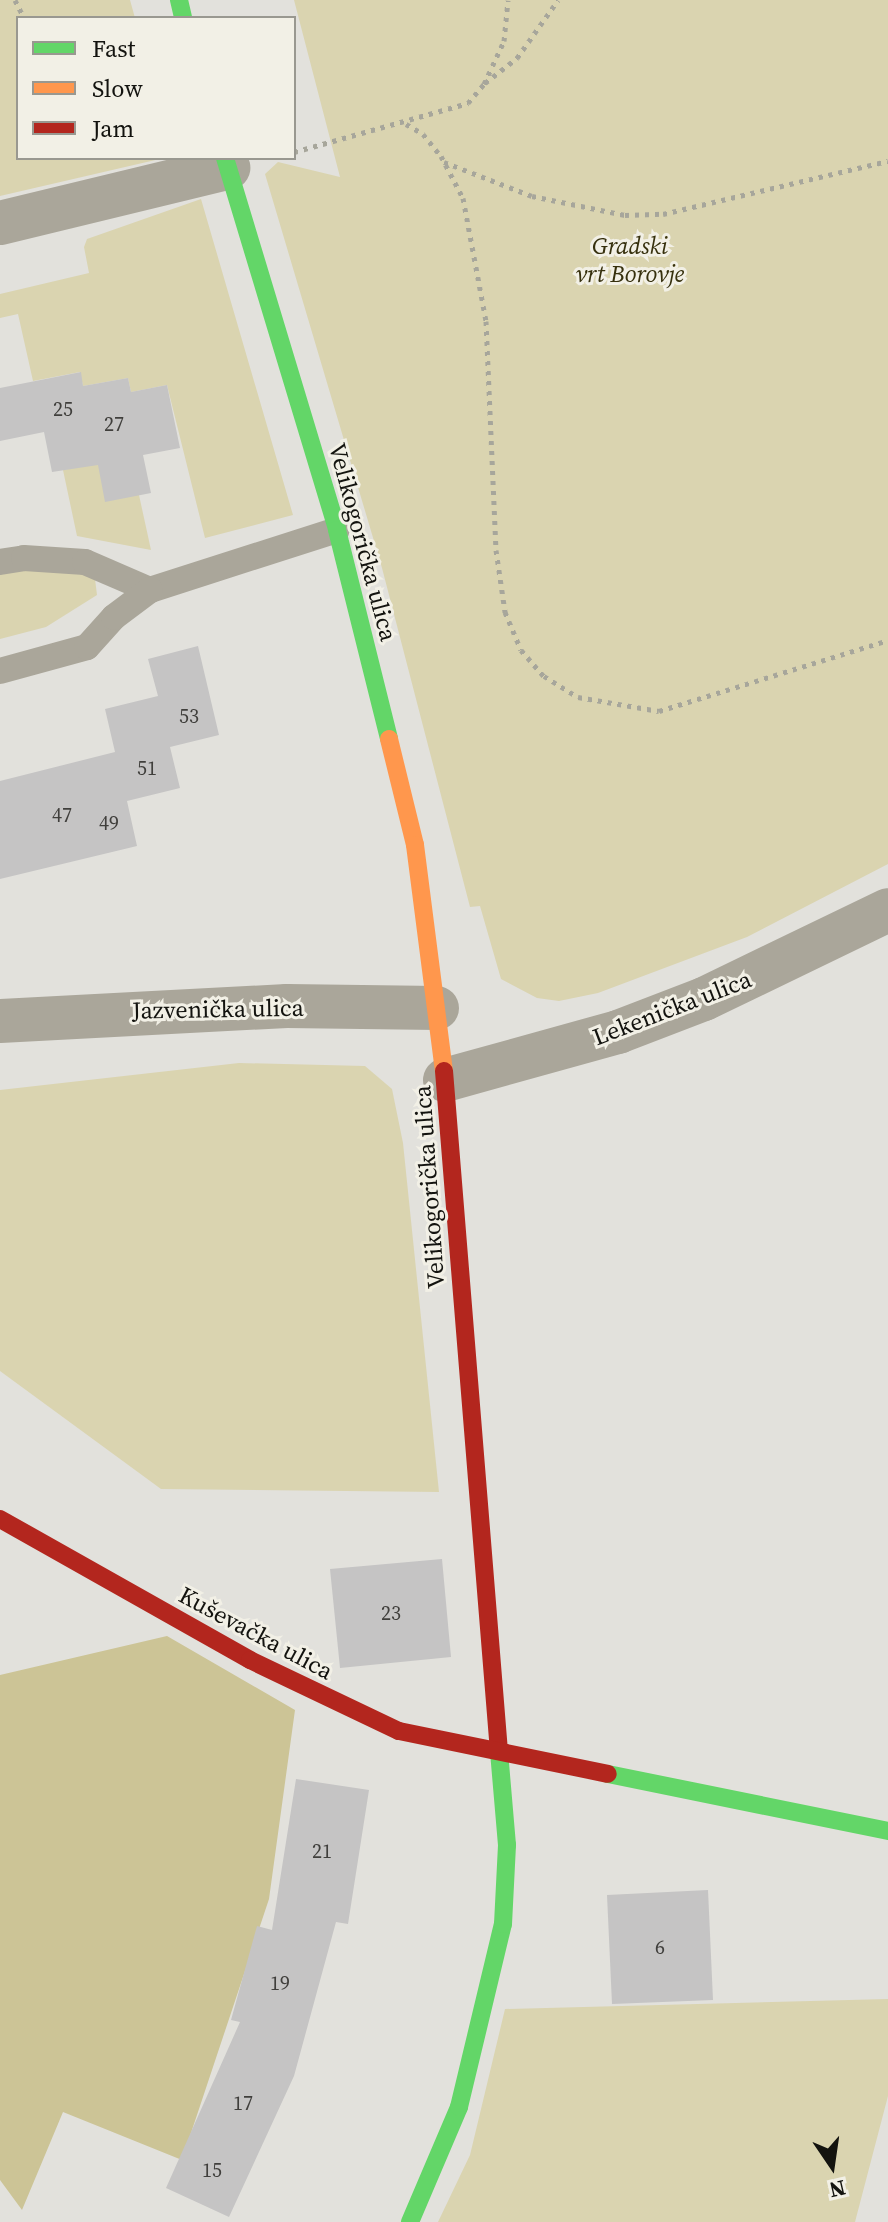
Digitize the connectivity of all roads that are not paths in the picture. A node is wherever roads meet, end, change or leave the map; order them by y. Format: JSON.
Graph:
{"nodes":[{"id":1,"x":226,"y":163,"type":"edge"},
{"id":2,"x":0,"y":223,"type":"edge"},
{"id":3,"x":337,"y":530,"type":"junction"},
{"id":4,"x":0,"y":562,"type":"edge"},
{"id":5,"x":150,"y":590,"type":"junction"},
{"id":6,"x":0,"y":671,"type":"edge"},
{"id":7,"x":888,"y":910,"type":"edge"},
{"id":8,"x":437,"y":1008,"type":"junction"},
{"id":9,"x":0,"y":1021,"type":"edge"},
{"id":10,"x":445,"y":1080,"type":"junction"},
{"id":11,"x":0,"y":1519,"type":"edge"},
{"id":12,"x":503,"y":1753,"type":"junction"},
{"id":13,"x":888,"y":1831,"type":"edge"},
{"id":14,"x":410,"y":2222,"type":"edge"}],
"edges":[{"from":1,"to":2,"type":"street"},
{"from":1,"to":3,"type":"street","name":"Velikogorička ulica"},
{"from":3,"to":5,"type":"lane"},
{"from":3,"to":8,"type":"street","name":"Velikogorička ulica"},
{"from":4,"to":5,"type":"lane"},
{"from":5,"to":6,"type":"lane"},
{"from":7,"to":10,"type":"street","name":"Lekenička ulica"},
{"from":8,"to":9,"type":"street","name":"Jazvenička ulica"},
{"from":8,"to":10,"type":"street","name":"Velikogorička ulica"},
{"from":10,"to":12,"type":"street","name":"Velikogorička ulica"},
{"from":11,"to":12,"type":"street","name":"Kuševačka ulica"},
{"from":12,"to":13,"type":"street","name":"Kuševačka ulica"},
{"from":12,"to":14,"type":"street","name":"Velikogorička ulica"}]}
